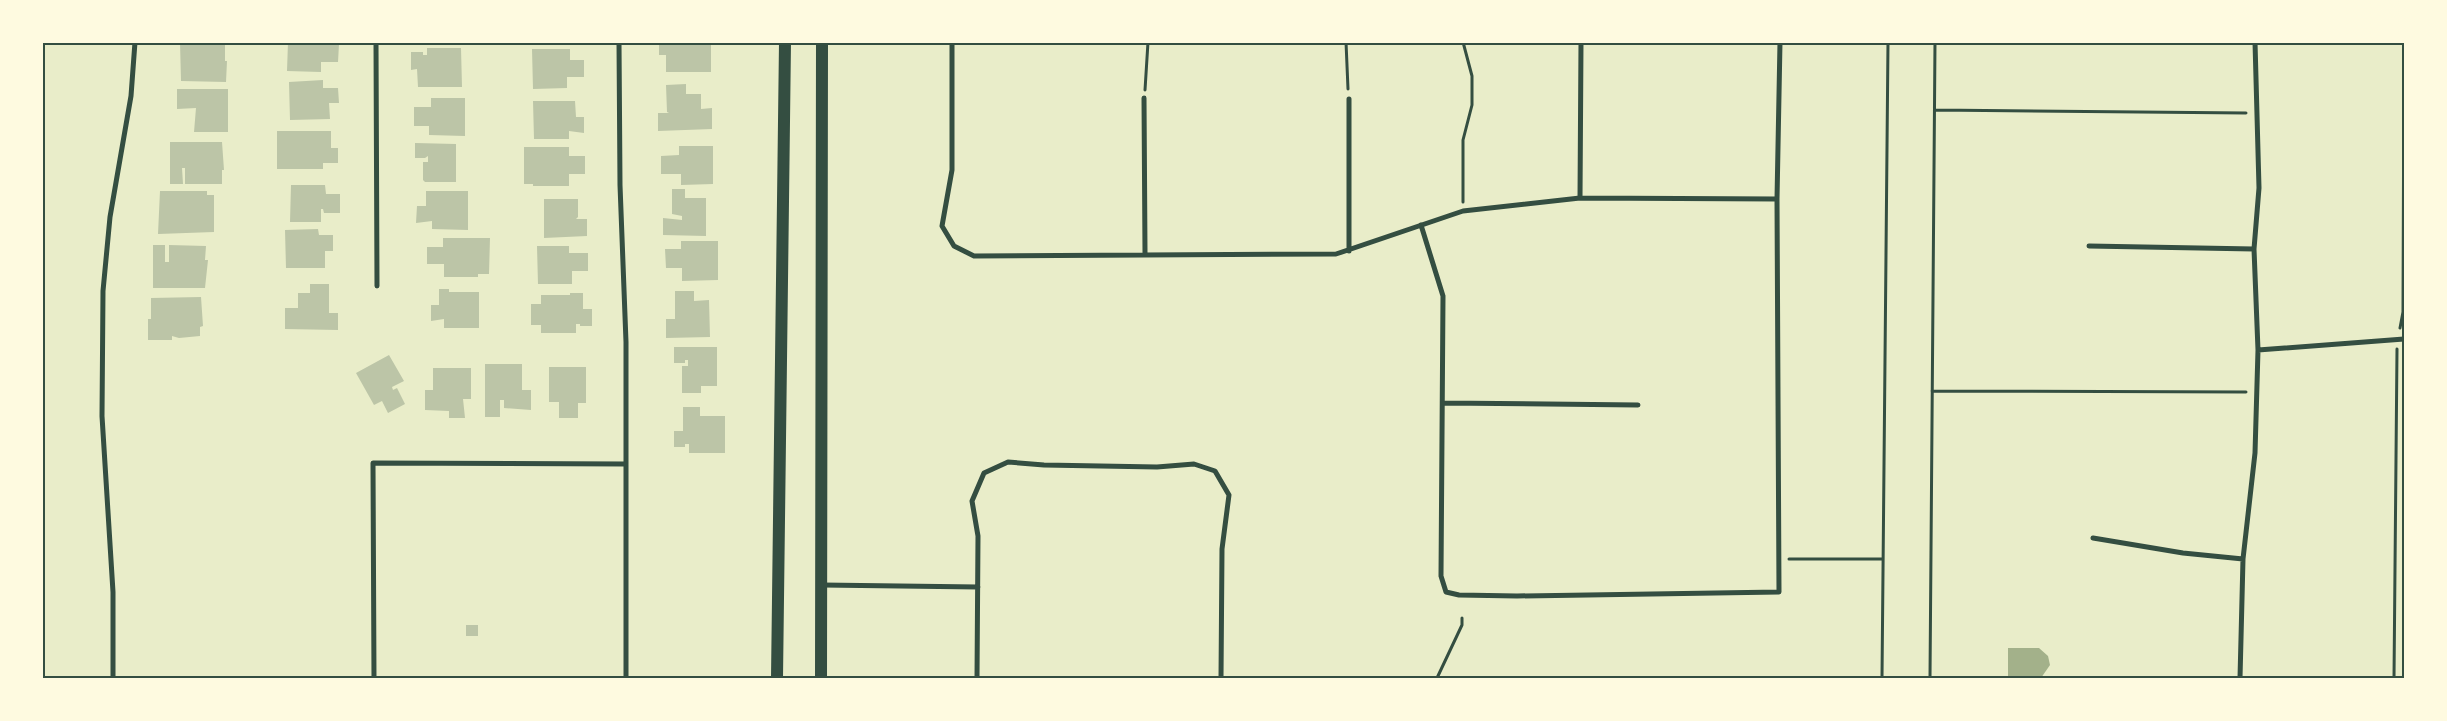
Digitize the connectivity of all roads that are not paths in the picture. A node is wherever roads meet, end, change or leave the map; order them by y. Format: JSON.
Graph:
{"nodes":[{"id":1,"x":135,"y":42,"type":"edge"},
{"id":2,"x":376,"y":42,"type":"edge"},
{"id":3,"x":619,"y":42,"type":"edge"},
{"id":4,"x":784,"y":42,"type":"edge"},
{"id":5,"x":822,"y":42,"type":"edge"},
{"id":6,"x":952,"y":42,"type":"edge"},
{"id":7,"x":1581,"y":42,"type":"edge"},
{"id":8,"x":1780,"y":42,"type":"edge"},
{"id":9,"x":2254,"y":42,"type":"edge"},
{"id":10,"x":1144,"y":98,"type":"road end"},
{"id":11,"x":1348,"y":99,"type":"road end"},
{"id":12,"x":1580,"y":198,"type":"junction"},
{"id":13,"x":1777,"y":199,"type":"junction"},
{"id":14,"x":1421,"y":225,"type":"junction"},
{"id":15,"x":2089,"y":246,"type":"dead end"},
{"id":16,"x":2254,"y":249,"type":"junction"},
{"id":17,"x":1349,"y":251,"type":"junction"},
{"id":18,"x":1145,"y":254,"type":"junction"},
{"id":19,"x":377,"y":286,"type":"dead end"},
{"id":20,"x":2401,"y":339,"type":"edge"},
{"id":21,"x":2258,"y":350,"type":"junction"},
{"id":22,"x":1443,"y":403,"type":"junction"},
{"id":23,"x":1638,"y":405,"type":"dead end"},
{"id":24,"x":626,"y":464,"type":"junction"},
{"id":25,"x":2093,"y":538,"type":"dead end"},
{"id":26,"x":2243,"y":559,"type":"junction"},
{"id":27,"x":822,"y":585,"type":"junction"},
{"id":28,"x":978,"y":587,"type":"junction"},
{"id":29,"x":113,"y":678,"type":"edge"},
{"id":30,"x":374,"y":678,"type":"edge"},
{"id":31,"x":626,"y":678,"type":"edge"},
{"id":32,"x":777,"y":678,"type":"edge"},
{"id":33,"x":821,"y":678,"type":"edge"},
{"id":34,"x":977,"y":678,"type":"edge"},
{"id":35,"x":1221,"y":678,"type":"edge"},
{"id":36,"x":2240,"y":678,"type":"edge"}],
"edges":[{"from":1,"to":29,"type":"street"},
{"from":2,"to":19,"type":"street"},
{"from":3,"to":24,"type":"street"},
{"from":4,"to":32,"type":"main road"},
{"from":5,"to":27,"type":"main road"},
{"from":6,"to":18,"type":"street"},
{"from":7,"to":12,"type":"street"},
{"from":8,"to":13,"type":"street"},
{"from":9,"to":16,"type":"street"},
{"from":10,"to":18,"type":"street"},
{"from":11,"to":17,"type":"street"},
{"from":12,"to":13,"type":"street"},
{"from":12,"to":14,"type":"street"},
{"from":13,"to":22,"type":"street"},
{"from":14,"to":17,"type":"street"},
{"from":14,"to":22,"type":"street"},
{"from":15,"to":16,"type":"street"},
{"from":16,"to":21,"type":"street"},
{"from":17,"to":18,"type":"street"},
{"from":20,"to":21,"type":"street"},
{"from":21,"to":26,"type":"street"},
{"from":22,"to":23,"type":"street"},
{"from":24,"to":30,"type":"street"},
{"from":24,"to":31,"type":"street"},
{"from":25,"to":26,"type":"street"},
{"from":26,"to":36,"type":"street"},
{"from":27,"to":28,"type":"street"},
{"from":27,"to":33,"type":"main road"},
{"from":28,"to":34,"type":"street"},
{"from":28,"to":35,"type":"street"}]}
